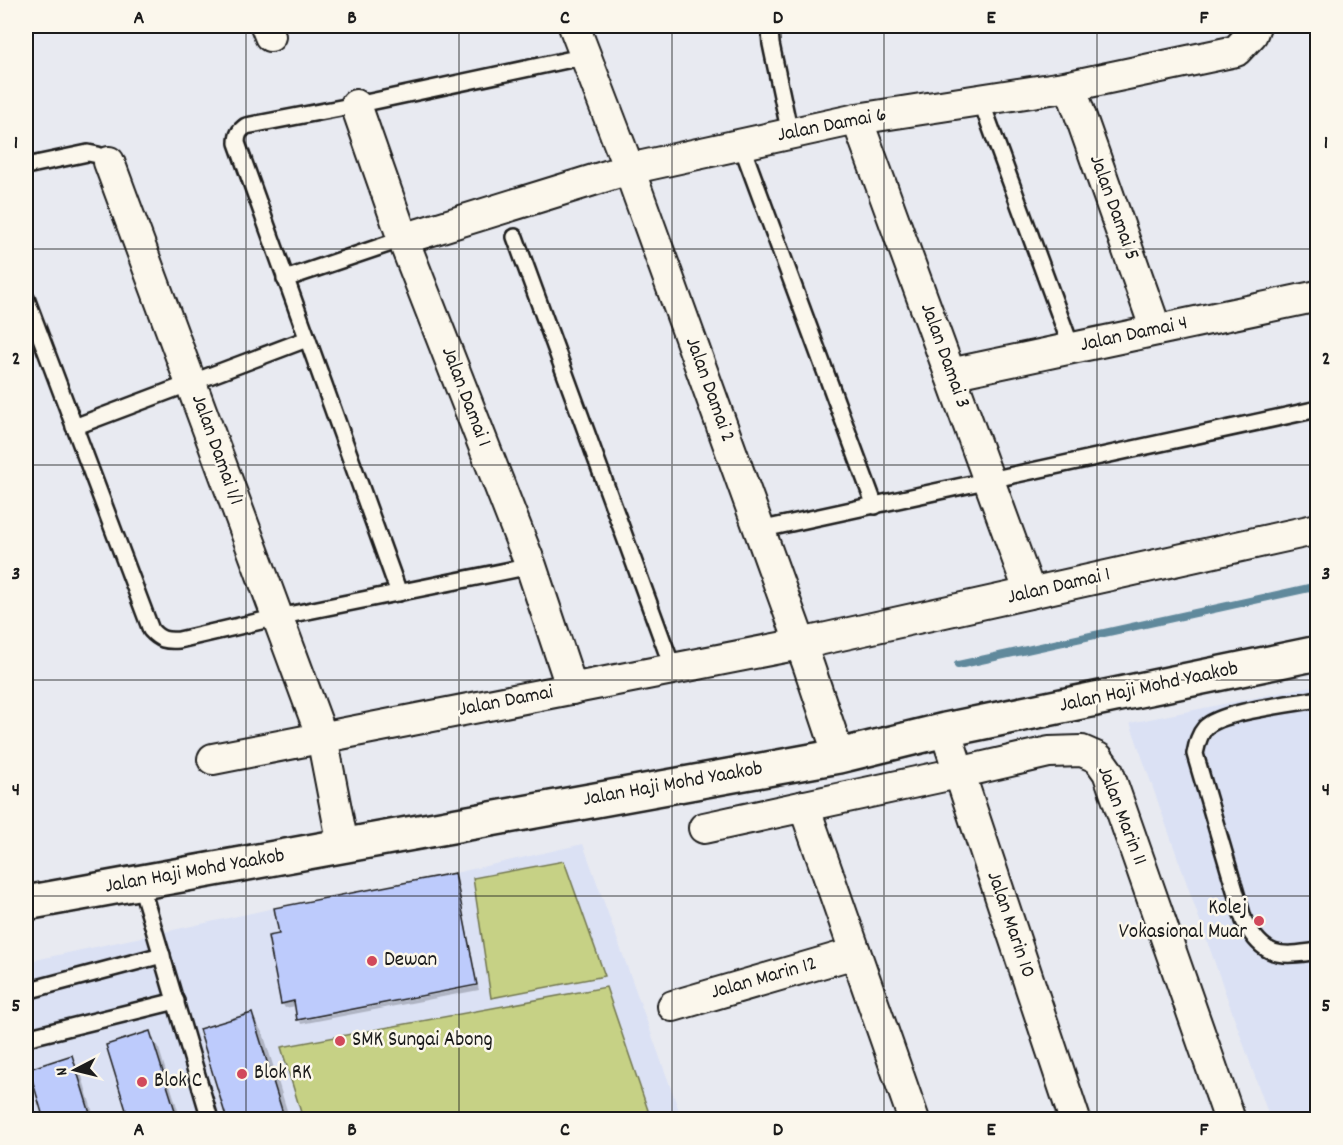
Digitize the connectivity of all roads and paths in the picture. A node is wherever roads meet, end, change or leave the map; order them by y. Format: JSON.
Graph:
{"nodes":[{"id":1,"x":574,"y":26,"type":"edge"},
{"id":2,"x":772,"y":26,"type":"edge"},
{"id":3,"x":1254,"y":26,"type":"edge"},
{"id":4,"x":586,"y":56,"type":"junction"},
{"id":5,"x":1070,"y":86,"type":"junction"},
{"id":6,"x":981,"y":101,"type":"junction"},
{"id":7,"x":356,"y":105,"type":"junction"},
{"id":8,"x":857,"y":119,"type":"junction"},
{"id":9,"x":790,"y":134,"type":"junction"},
{"id":10,"x":741,"y":144,"type":"junction"},
{"id":11,"x":109,"y":162,"type":"joint"},
{"id":12,"x":26,"y":166,"type":"edge"},
{"id":13,"x":629,"y":169,"type":"junction"},
{"id":14,"x":514,"y":237,"type":"dead end"},
{"id":15,"x":403,"y":239,"type":"junction"},
{"id":16,"x":285,"y":279,"type":"junction"},
{"id":17,"x":1317,"y":296,"type":"edge"},
{"id":18,"x":26,"y":298,"type":"edge"},
{"id":19,"x":1156,"y":330,"type":"junction"},
{"id":20,"x":307,"y":339,"type":"junction"},
{"id":21,"x":1072,"y":349,"type":"junction"},
{"id":22,"x":950,"y":374,"type":"junction"},
{"id":23,"x":191,"y":382,"type":"junction"},
{"id":24,"x":1317,"y":409,"type":"edge"},
{"id":25,"x":75,"y":427,"type":"junction"},
{"id":26,"x":989,"y":481,"type":"junction"},
{"id":27,"x":875,"y":506,"type":"junction"},
{"id":28,"x":1317,"y":529,"type":"edge"},
{"id":29,"x":759,"y":530,"type":"junction"},
{"id":30,"x":531,"y":567,"type":"junction"},
{"id":31,"x":399,"y":593,"type":"junction"},
{"id":32,"x":1030,"y":593,"type":"junction"},
{"id":33,"x":278,"y":618,"type":"junction"},
{"id":34,"x":1317,"y":652,"type":"edge"},
{"id":35,"x":804,"y":655,"type":"junction"},
{"id":36,"x":674,"y":669,"type":"junction"},
{"id":37,"x":572,"y":689,"type":"junction"},
{"id":38,"x":1317,"y":701,"type":"edge"},
{"id":39,"x":945,"y":730,"type":"junction"},
{"id":40,"x":322,"y":737,"type":"junction"},
{"id":41,"x":839,"y":756,"type":"junction"},
{"id":42,"x":213,"y":759,"type":"dead end"},
{"id":43,"x":958,"y":773,"type":"junction"},
{"id":44,"x":804,"y":806,"type":"junction"},
{"id":45,"x":704,"y":828,"type":"dead end"},
{"id":46,"x":343,"y":845,"type":"junction"},
{"id":47,"x":140,"y":882,"type":"junction"},
{"id":48,"x":26,"y":903,"type":"edge"},
{"id":49,"x":1317,"y":951,"type":"edge"},
{"id":50,"x":855,"y":952,"type":"junction"},
{"id":51,"x":162,"y":955,"type":"junction"},
{"id":52,"x":26,"y":991,"type":"edge"},
{"id":53,"x":176,"y":1001,"type":"junction"},
{"id":54,"x":673,"y":1006,"type":"dead end"},
{"id":55,"x":26,"y":1038,"type":"edge"},
{"id":56,"x":210,"y":1119,"type":"edge"},
{"id":57,"x":914,"y":1119,"type":"edge"},
{"id":58,"x":1076,"y":1119,"type":"edge"},
{"id":59,"x":1230,"y":1119,"type":"edge"}],
"edges":[{"from":1,"to":4,"type":"street","name":"Jalan Damai 2"},
{"from":2,"to":9,"type":"lane"},
{"from":3,"to":5,"type":"street","name":"Jalan Damai 6"},
{"from":4,"to":7,"type":"lane"},
{"from":4,"to":13,"type":"street","name":"Jalan Damai 2"},
{"from":5,"to":6,"type":"street","name":"Jalan Damai 6"},
{"from":5,"to":19,"type":"street","name":"Jalan Damai 5"},
{"from":6,"to":8,"type":"street","name":"Jalan Damai 6"},
{"from":6,"to":21,"type":"lane"},
{"from":7,"to":15,"type":"street","name":"Jalan Damai 1"},
{"from":7,"to":16,"type":"lane"},
{"from":8,"to":9,"type":"street","name":"Jalan Damai 6"},
{"from":8,"to":22,"type":"street","name":"Jalan Damai 3"},
{"from":9,"to":10,"type":"street","name":"Jalan Damai 6"},
{"from":10,"to":13,"type":"street","name":"Jalan Damai 6"},
{"from":10,"to":27,"type":"lane"},
{"from":11,"to":12,"type":"lane"},
{"from":11,"to":23,"type":"street","name":"Jalan Damai 1/1"},
{"from":13,"to":15,"type":"street","name":"Jalan Damai 6"},
{"from":13,"to":29,"type":"street","name":"Jalan Damai 2"},
{"from":14,"to":36,"type":"lane"},
{"from":15,"to":16,"type":"lane"},
{"from":15,"to":30,"type":"street","name":"Jalan Damai 1"},
{"from":16,"to":20,"type":"lane"},
{"from":17,"to":19,"type":"street","name":"Jalan Damai 4"},
{"from":18,"to":25,"type":"lane"},
{"from":19,"to":21,"type":"street","name":"Jalan Damai 4"},
{"from":20,"to":23,"type":"lane"},
{"from":20,"to":31,"type":"lane"},
{"from":21,"to":22,"type":"street","name":"Jalan Damai 4"},
{"from":22,"to":26,"type":"street","name":"Jalan Damai 3"},
{"from":23,"to":25,"type":"lane"},
{"from":23,"to":33,"type":"street","name":"Jalan Damai 1/1"},
{"from":24,"to":26,"type":"lane"},
{"from":25,"to":33,"type":"lane"},
{"from":26,"to":27,"type":"lane"},
{"from":26,"to":32,"type":"street","name":"Jalan Damai 3"},
{"from":27,"to":29,"type":"lane"},
{"from":28,"to":32,"type":"street","name":"Jalan Damai 1"},
{"from":29,"to":35,"type":"street","name":"Jalan Damai 2"},
{"from":30,"to":31,"type":"lane"},
{"from":30,"to":37,"type":"street","name":"Jalan Damai 1"},
{"from":31,"to":33,"type":"lane"},
{"from":32,"to":35,"type":"street","name":"Jalan Damai 1"},
{"from":33,"to":40,"type":"street","name":"Jalan Damai 1/1"},
{"from":34,"to":39,"type":"street","name":"Jalan Haji Mohd Yaakob"},
{"from":35,"to":36,"type":"street","name":"Jalan Damai"},
{"from":35,"to":41,"type":"street","name":"Jalan Damai 2"},
{"from":36,"to":37,"type":"street","name":"Jalan Damai"},
{"from":37,"to":40,"type":"street","name":"Jalan Damai"},
{"from":38,"to":49,"type":"lane"},
{"from":39,"to":41,"type":"street","name":"Jalan Haji Mohd Yaakob"},
{"from":39,"to":43,"type":"street","name":"Jalan Marin 10"},
{"from":40,"to":42,"type":"street","name":"Jalan Damai"},
{"from":40,"to":46,"type":"street","name":"Jalan Damai 1/1"},
{"from":41,"to":46,"type":"street","name":"Jalan Haji Mohd Yaakob"},
{"from":43,"to":44,"type":"street","name":"Jalan Marin 11"},
{"from":43,"to":58,"type":"street","name":"Jalan Marin 10"},
{"from":43,"to":59,"type":"street","name":"Jalan Marin 11"},
{"from":44,"to":45,"type":"street","name":"Jalan Marin 11"},
{"from":44,"to":50,"type":"street"},
{"from":46,"to":47,"type":"street","name":"Jalan Haji Mohd Yaakob"},
{"from":47,"to":48,"type":"street","name":"Jalan Haji Mohd Yaakob"},
{"from":47,"to":51,"type":"lane"},
{"from":50,"to":54,"type":"street","name":"Jalan Marin 12"},
{"from":50,"to":57,"type":"street"},
{"from":51,"to":52,"type":"lane"},
{"from":51,"to":53,"type":"lane"},
{"from":53,"to":55,"type":"lane"},
{"from":53,"to":56,"type":"lane"}]}
